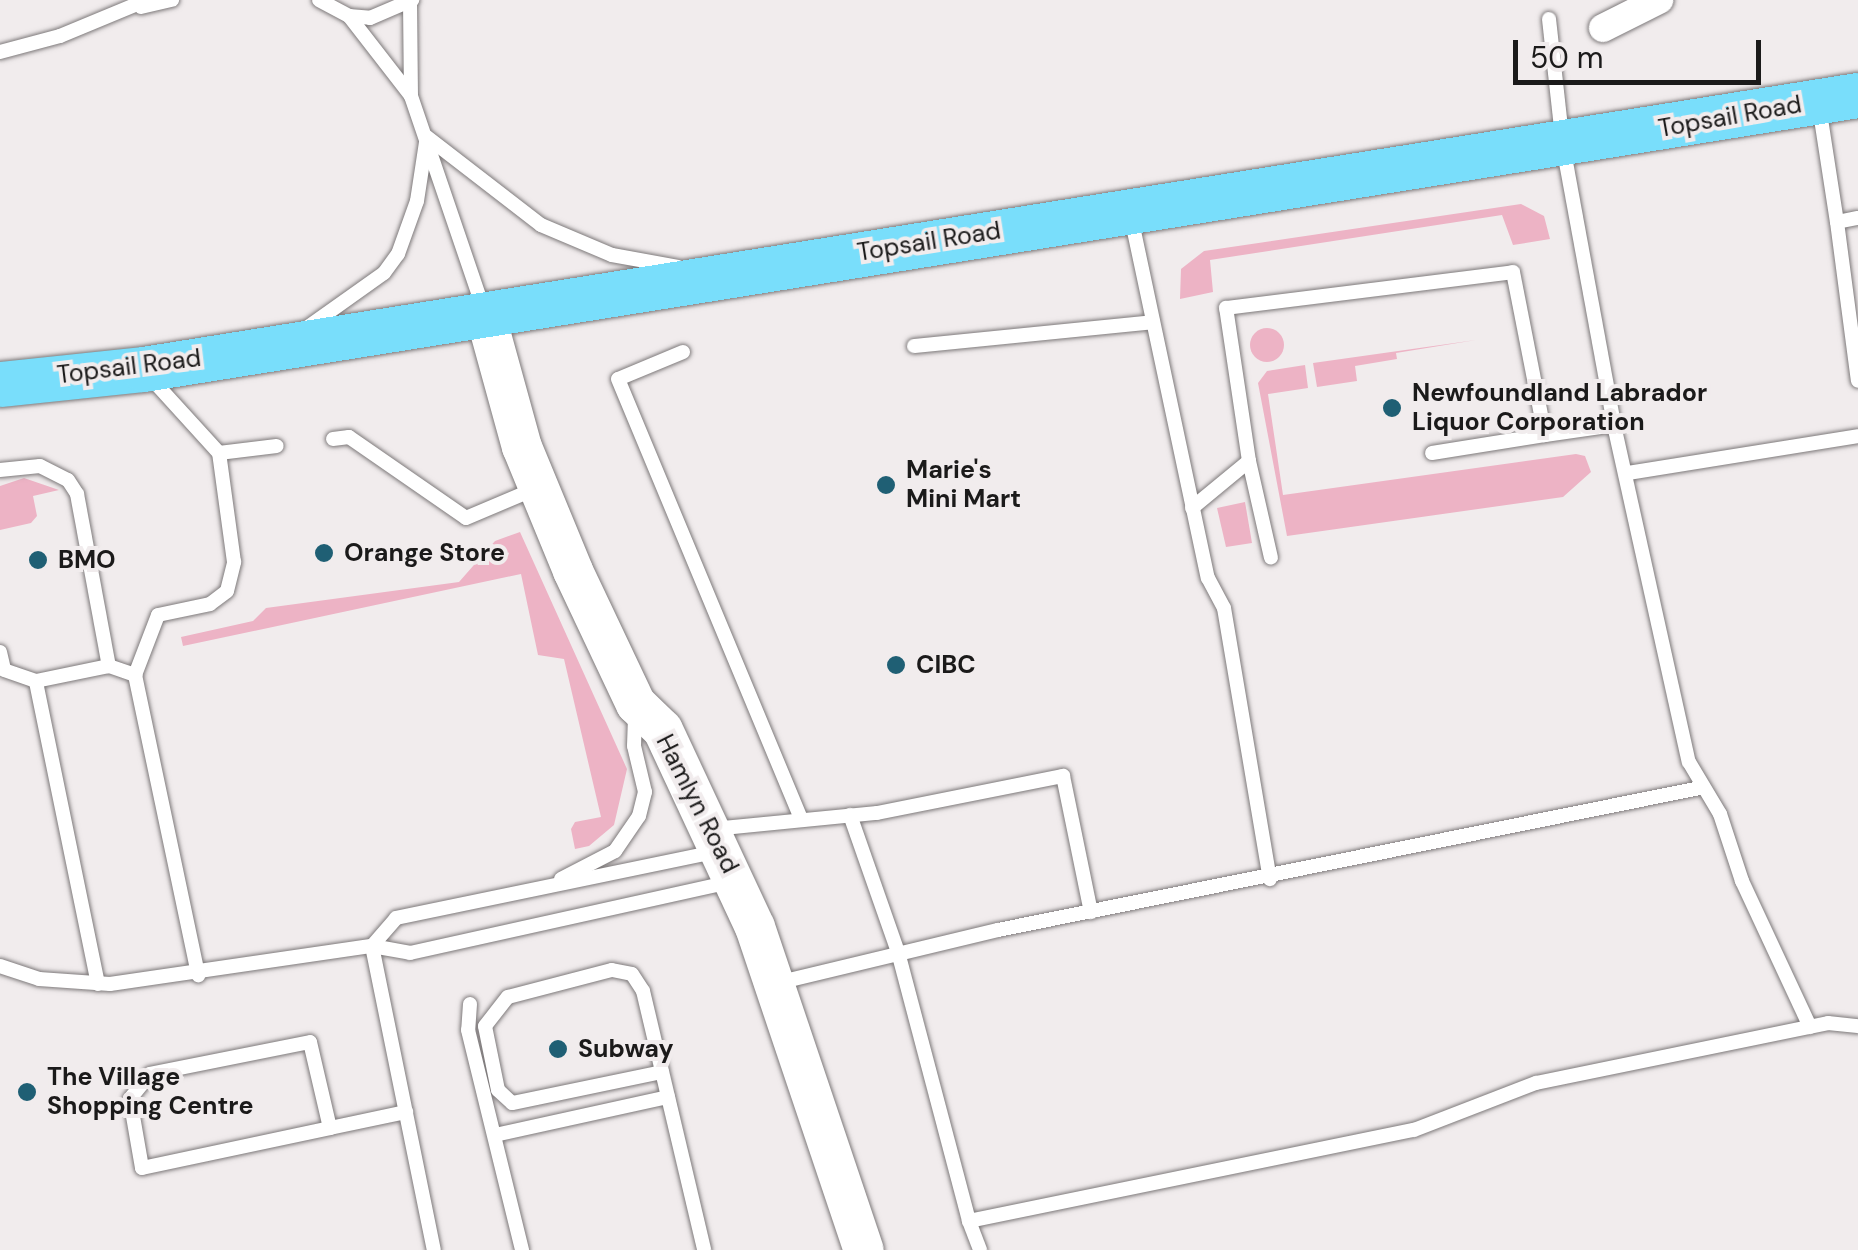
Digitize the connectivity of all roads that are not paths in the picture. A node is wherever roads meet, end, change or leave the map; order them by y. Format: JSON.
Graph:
{"nodes":[{"id":1,"x":147,"y":0,"type":"edge"},
{"id":2,"x":172,"y":0,"type":"edge"},
{"id":3,"x":318,"y":0,"type":"edge"},
{"id":4,"x":1659,"y":0,"type":"edge"},
{"id":5,"x":411,"y":1,"type":"edge"},
{"id":6,"x":130,"y":9,"type":"junction"},
{"id":7,"x":348,"y":16,"type":"junction"},
{"id":8,"x":1549,"y":19,"type":"dead end"},
{"id":9,"x":1603,"y":28,"type":"dead end"},
{"id":10,"x":0,"y":52,"type":"edge"},
{"id":11,"x":412,"y":96,"type":"junction"},
{"id":12,"x":1838,"y":99,"type":"edge"},
{"id":13,"x":427,"y":136,"type":"junction"},
{"id":14,"x":1563,"y":146,"type":"junction"},
{"id":15,"x":1130,"y":212,"type":"junction"},
{"id":16,"x":1858,"y":218,"type":"edge"},
{"id":17,"x":1837,"y":222,"type":"junction"},
{"id":18,"x":720,"y":274,"type":"junction"},
{"id":19,"x":485,"y":314,"type":"junction"},
{"id":20,"x":1152,"y":322,"type":"junction"},
{"id":21,"x":284,"y":342,"type":"junction"},
{"id":22,"x":914,"y":346,"type":"dead end"},
{"id":23,"x":683,"y":352,"type":"dead end"},
{"id":24,"x":143,"y":370,"type":"junction"},
{"id":25,"x":1858,"y":381,"type":"edge"},
{"id":26,"x":0,"y":384,"type":"edge"},
{"id":27,"x":1614,"y":426,"type":"junction"},
{"id":28,"x":1545,"y":435,"type":"junction"},
{"id":29,"x":1858,"y":436,"type":"edge"},
{"id":30,"x":334,"y":439,"type":"dead end"},
{"id":31,"x":277,"y":446,"type":"dead end"},
{"id":32,"x":220,"y":453,"type":"junction"},
{"id":33,"x":1432,"y":454,"type":"dead end"},
{"id":34,"x":1249,"y":460,"type":"junction"},
{"id":35,"x":0,"y":470,"type":"edge"},
{"id":36,"x":1628,"y":472,"type":"junction"},
{"id":37,"x":538,"y":488,"type":"junction"},
{"id":38,"x":1192,"y":508,"type":"junction"},
{"id":39,"x":1271,"y":558,"type":"dead end"},
{"id":40,"x":0,"y":652,"type":"edge"},
{"id":41,"x":109,"y":666,"type":"junction"},
{"id":42,"x":135,"y":675,"type":"junction"},
{"id":43,"x":36,"y":681,"type":"junction"},
{"id":44,"x":636,"y":704,"type":"junction"},
{"id":45,"x":1700,"y":788,"type":"junction"},
{"id":46,"x":850,"y":815,"type":"junction"},
{"id":47,"x":800,"y":817,"type":"junction"},
{"id":48,"x":723,"y":854,"type":"junction"},
{"id":49,"x":1270,"y":878,"type":"junction"},
{"id":50,"x":561,"y":879,"type":"junction"},
{"id":51,"x":1091,"y":912,"type":"junction"},
{"id":52,"x":372,"y":946,"type":"junction"},
{"id":53,"x":898,"y":952,"type":"junction"},
{"id":54,"x":0,"y":966,"type":"edge"},
{"id":55,"x":198,"y":975,"type":"junction"},
{"id":56,"x":777,"y":983,"type":"junction"},
{"id":57,"x":98,"y":984,"type":"junction"},
{"id":58,"x":470,"y":1004,"type":"dead end"},
{"id":59,"x":1858,"y":1026,"type":"edge"},
{"id":60,"x":1810,"y":1027,"type":"junction"},
{"id":61,"x":662,"y":1072,"type":"junction"},
{"id":62,"x":668,"y":1097,"type":"junction"},
{"id":63,"x":406,"y":1112,"type":"junction"},
{"id":64,"x":330,"y":1128,"type":"junction"},
{"id":65,"x":495,"y":1136,"type":"junction"},
{"id":66,"x":969,"y":1221,"type":"junction"},
{"id":67,"x":434,"y":1250,"type":"edge"},
{"id":68,"x":522,"y":1250,"type":"edge"},
{"id":69,"x":704,"y":1250,"type":"edge"},
{"id":70,"x":864,"y":1250,"type":"edge"},
{"id":71,"x":980,"y":1250,"type":"edge"}],
"edges":[{"from":1,"to":6,"type":"lane"},
{"from":2,"to":6,"type":"lane"},
{"from":3,"to":7,"type":"lane"},
{"from":4,"to":9,"type":"street"},
{"from":5,"to":7,"type":"lane"},
{"from":5,"to":11,"type":"lane"},
{"from":6,"to":10,"type":"lane"},
{"from":7,"to":11,"type":"lane"},
{"from":8,"to":14,"type":"lane"},
{"from":11,"to":13,"type":"lane"},
{"from":12,"to":14,"type":"main road","name":"Topsail Road"},
{"from":12,"to":17,"type":"lane"},
{"from":13,"to":18,"type":"lane"},
{"from":13,"to":19,"type":"lane"},
{"from":13,"to":21,"type":"lane"},
{"from":14,"to":15,"type":"main road","name":"Topsail Road"},
{"from":14,"to":27,"type":"lane"},
{"from":15,"to":18,"type":"main road","name":"Topsail Road"},
{"from":15,"to":20,"type":"lane"},
{"from":16,"to":17,"type":"lane"},
{"from":17,"to":25,"type":"lane"},
{"from":18,"to":19,"type":"main road","name":"Topsail Road"},
{"from":19,"to":21,"type":"main road","name":"Topsail Road"},
{"from":19,"to":37,"type":"street","name":"Hamlyn Road"},
{"from":20,"to":22,"type":"lane"},
{"from":20,"to":38,"type":"lane"},
{"from":21,"to":24,"type":"main road","name":"Topsail Road"},
{"from":23,"to":47,"type":"lane"},
{"from":24,"to":26,"type":"main road","name":"Topsail Road"},
{"from":24,"to":32,"type":"lane"},
{"from":27,"to":28,"type":"lane"},
{"from":27,"to":36,"type":"lane"},
{"from":28,"to":33,"type":"lane"},
{"from":28,"to":34,"type":"lane"},
{"from":29,"to":36,"type":"lane"},
{"from":30,"to":37,"type":"lane"},
{"from":31,"to":32,"type":"lane"},
{"from":32,"to":42,"type":"lane"},
{"from":34,"to":38,"type":"lane"},
{"from":34,"to":39,"type":"lane"},
{"from":35,"to":41,"type":"lane"},
{"from":36,"to":45,"type":"lane"},
{"from":37,"to":44,"type":"street","name":"Hamlyn Road"},
{"from":38,"to":49,"type":"lane"},
{"from":40,"to":43,"type":"lane"},
{"from":41,"to":42,"type":"lane"},
{"from":41,"to":43,"type":"lane"},
{"from":42,"to":55,"type":"lane"},
{"from":43,"to":57,"type":"lane"},
{"from":44,"to":48,"type":"street","name":"Hamlyn Road"},
{"from":44,"to":50,"type":"lane"},
{"from":45,"to":49,"type":"lane"},
{"from":45,"to":60,"type":"lane"},
{"from":46,"to":47,"type":"lane"},
{"from":46,"to":51,"type":"lane"},
{"from":46,"to":53,"type":"lane"},
{"from":47,"to":48,"type":"lane"},
{"from":48,"to":50,"type":"lane"},
{"from":48,"to":52,"type":"lane"},
{"from":48,"to":56,"type":"street","name":"Hamlyn Road"},
{"from":49,"to":51,"type":"lane"},
{"from":50,"to":52,"type":"lane"},
{"from":51,"to":53,"type":"lane"},
{"from":52,"to":55,"type":"lane"},
{"from":52,"to":63,"type":"lane"},
{"from":53,"to":56,"type":"lane"},
{"from":53,"to":66,"type":"lane"},
{"from":54,"to":57,"type":"lane"},
{"from":55,"to":57,"type":"lane"},
{"from":56,"to":70,"type":"street","name":"Hamlyn Road"},
{"from":58,"to":65,"type":"lane"},
{"from":59,"to":60,"type":"lane"},
{"from":60,"to":66,"type":"lane"},
{"from":61,"to":61,"type":"lane"},
{"from":61,"to":62,"type":"lane"},
{"from":62,"to":65,"type":"lane"},
{"from":62,"to":69,"type":"lane"},
{"from":63,"to":64,"type":"lane"},
{"from":63,"to":67,"type":"lane"},
{"from":64,"to":64,"type":"lane"},
{"from":65,"to":68,"type":"lane"},
{"from":66,"to":71,"type":"lane"}]}
